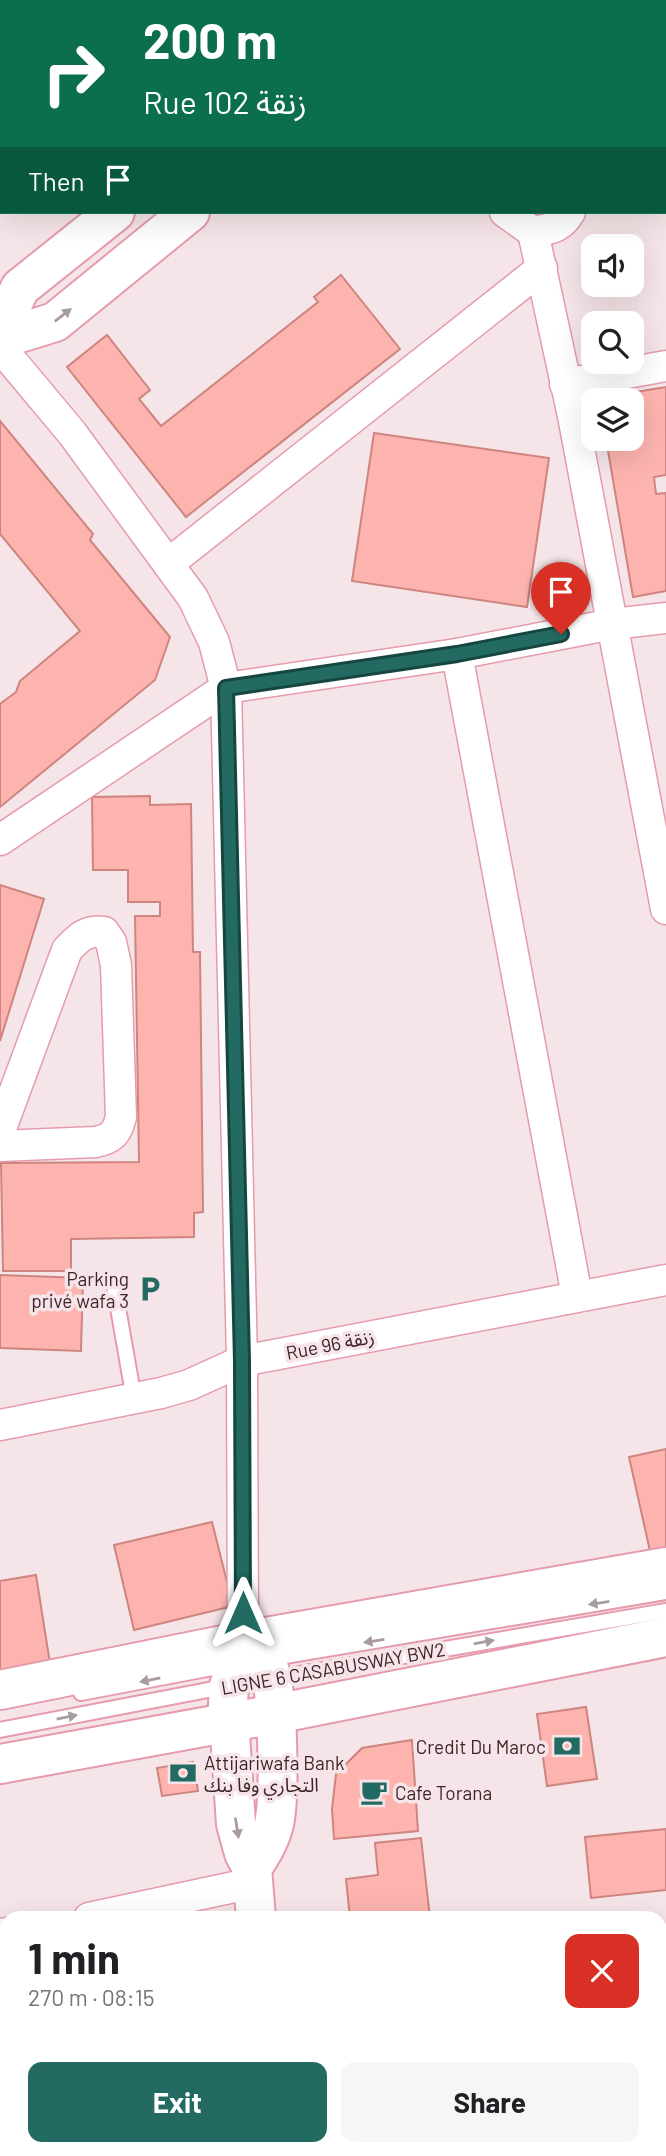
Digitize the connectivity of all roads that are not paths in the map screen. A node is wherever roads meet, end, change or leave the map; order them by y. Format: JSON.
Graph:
{"nodes":[{"id":1,"x":112,"y":214,"type":"edge"},
{"id":2,"x":188,"y":214,"type":"edge"},
{"id":3,"x":508,"y":214,"type":"edge"},
{"id":4,"x":569,"y":214,"type":"edge"},
{"id":5,"x":533,"y":232,"type":"junction"},
{"id":6,"x":542,"y":268,"type":"junction"},
{"id":7,"x":0,"y":331,"type":"edge"},
{"id":8,"x":0,"y":339,"type":"edge"},
{"id":9,"x":0,"y":347,"type":"edge"},
{"id":10,"x":666,"y":366,"type":"edge"},
{"id":11,"x":565,"y":384,"type":"junction"},
{"id":12,"x":168,"y":564,"type":"junction"},
{"id":13,"x":666,"y":618,"type":"edge"},
{"id":14,"x":613,"y":624,"type":"junction"},
{"id":15,"x":457,"y":654,"type":"junction"},
{"id":16,"x":226,"y":688,"type":"junction"},
{"id":17,"x":0,"y":840,"type":"edge"},
{"id":18,"x":666,"y":909,"type":"edge"},
{"id":19,"x":0,"y":1131,"type":"edge"},
{"id":20,"x":0,"y":1146,"type":"edge"},
{"id":21,"x":666,"y":1280,"type":"edge"},
{"id":22,"x":114,"y":1285,"type":"dead end"},
{"id":23,"x":577,"y":1296,"type":"junction"},
{"id":24,"x":242,"y":1361,"type":"junction"},
{"id":25,"x":134,"y":1399,"type":"junction"},
{"id":26,"x":0,"y":1425,"type":"edge"},
{"id":27,"x":666,"y":1567,"type":"edge"},
{"id":28,"x":666,"y":1592,"type":"edge"},
{"id":29,"x":666,"y":1611,"type":"edge"},
{"id":30,"x":666,"y":1637,"type":"edge"},
{"id":31,"x":249,"y":1681,"type":"junction"},
{"id":32,"x":0,"y":1690,"type":"edge"},
{"id":33,"x":65,"y":1696,"type":"dead end"},
{"id":34,"x":0,"y":1730,"type":"edge"},
{"id":35,"x":0,"y":1764,"type":"edge"},
{"id":36,"x":254,"y":1890,"type":"edge"},
{"id":37,"x":132,"y":1911,"type":"edge"}],
"edges":[{"from":1,"to":7,"type":"main road"},
{"from":8,"to":2,"type":"main road","one_way":true},
{"from":3,"to":5,"type":"street"},
{"from":4,"to":5,"type":"street"},
{"from":5,"to":6,"type":"street"},
{"from":6,"to":11,"type":"street"},
{"from":6,"to":12,"type":"street"},
{"from":9,"to":12,"type":"street"},
{"from":10,"to":11,"type":"street"},
{"from":11,"to":14,"type":"street"},
{"from":12,"to":16,"type":"street"},
{"from":13,"to":14,"type":"street"},
{"from":14,"to":15,"type":"street"},
{"from":14,"to":18,"type":"street"},
{"from":15,"to":16,"type":"street"},
{"from":15,"to":23,"type":"street"},
{"from":16,"to":17,"type":"street"},
{"from":16,"to":24,"type":"street"},
{"from":19,"to":20,"type":"street"},
{"from":21,"to":23,"type":"street","name":"Rue 96 زنقة"},
{"from":22,"to":25,"type":"lane"},
{"from":23,"to":24,"type":"street","name":"Rue 96 زنقة"},
{"from":24,"to":25,"type":"street","name":"Rue 96 زنقة"},
{"from":24,"to":31,"type":"street"},
{"from":25,"to":26,"type":"street","name":"Rue 96 زنقة"},
{"from":27,"to":31,"type":"main road"},
{"from":28,"to":31,"type":"lane","name":"LIGNE 6 CASABUSWAY BW2","one_way":true},
{"from":31,"to":29,"type":"lane","name":"LIGNE 6 CASABUSWAY BW2","one_way":true},
{"from":30,"to":31,"type":"main road"},
{"from":31,"to":32,"type":"main road"},
{"from":31,"to":33,"type":"lane","name":"LIGNE 6 CASABUSWAY BW2","one_way":true},
{"from":34,"to":31,"type":"lane","name":"LIGNE 6 CASABUSWAY BW2","one_way":true},
{"from":31,"to":35,"type":"main road"},
{"from":31,"to":36,"type":"main road"},
{"from":36,"to":37,"type":"street"}]}
